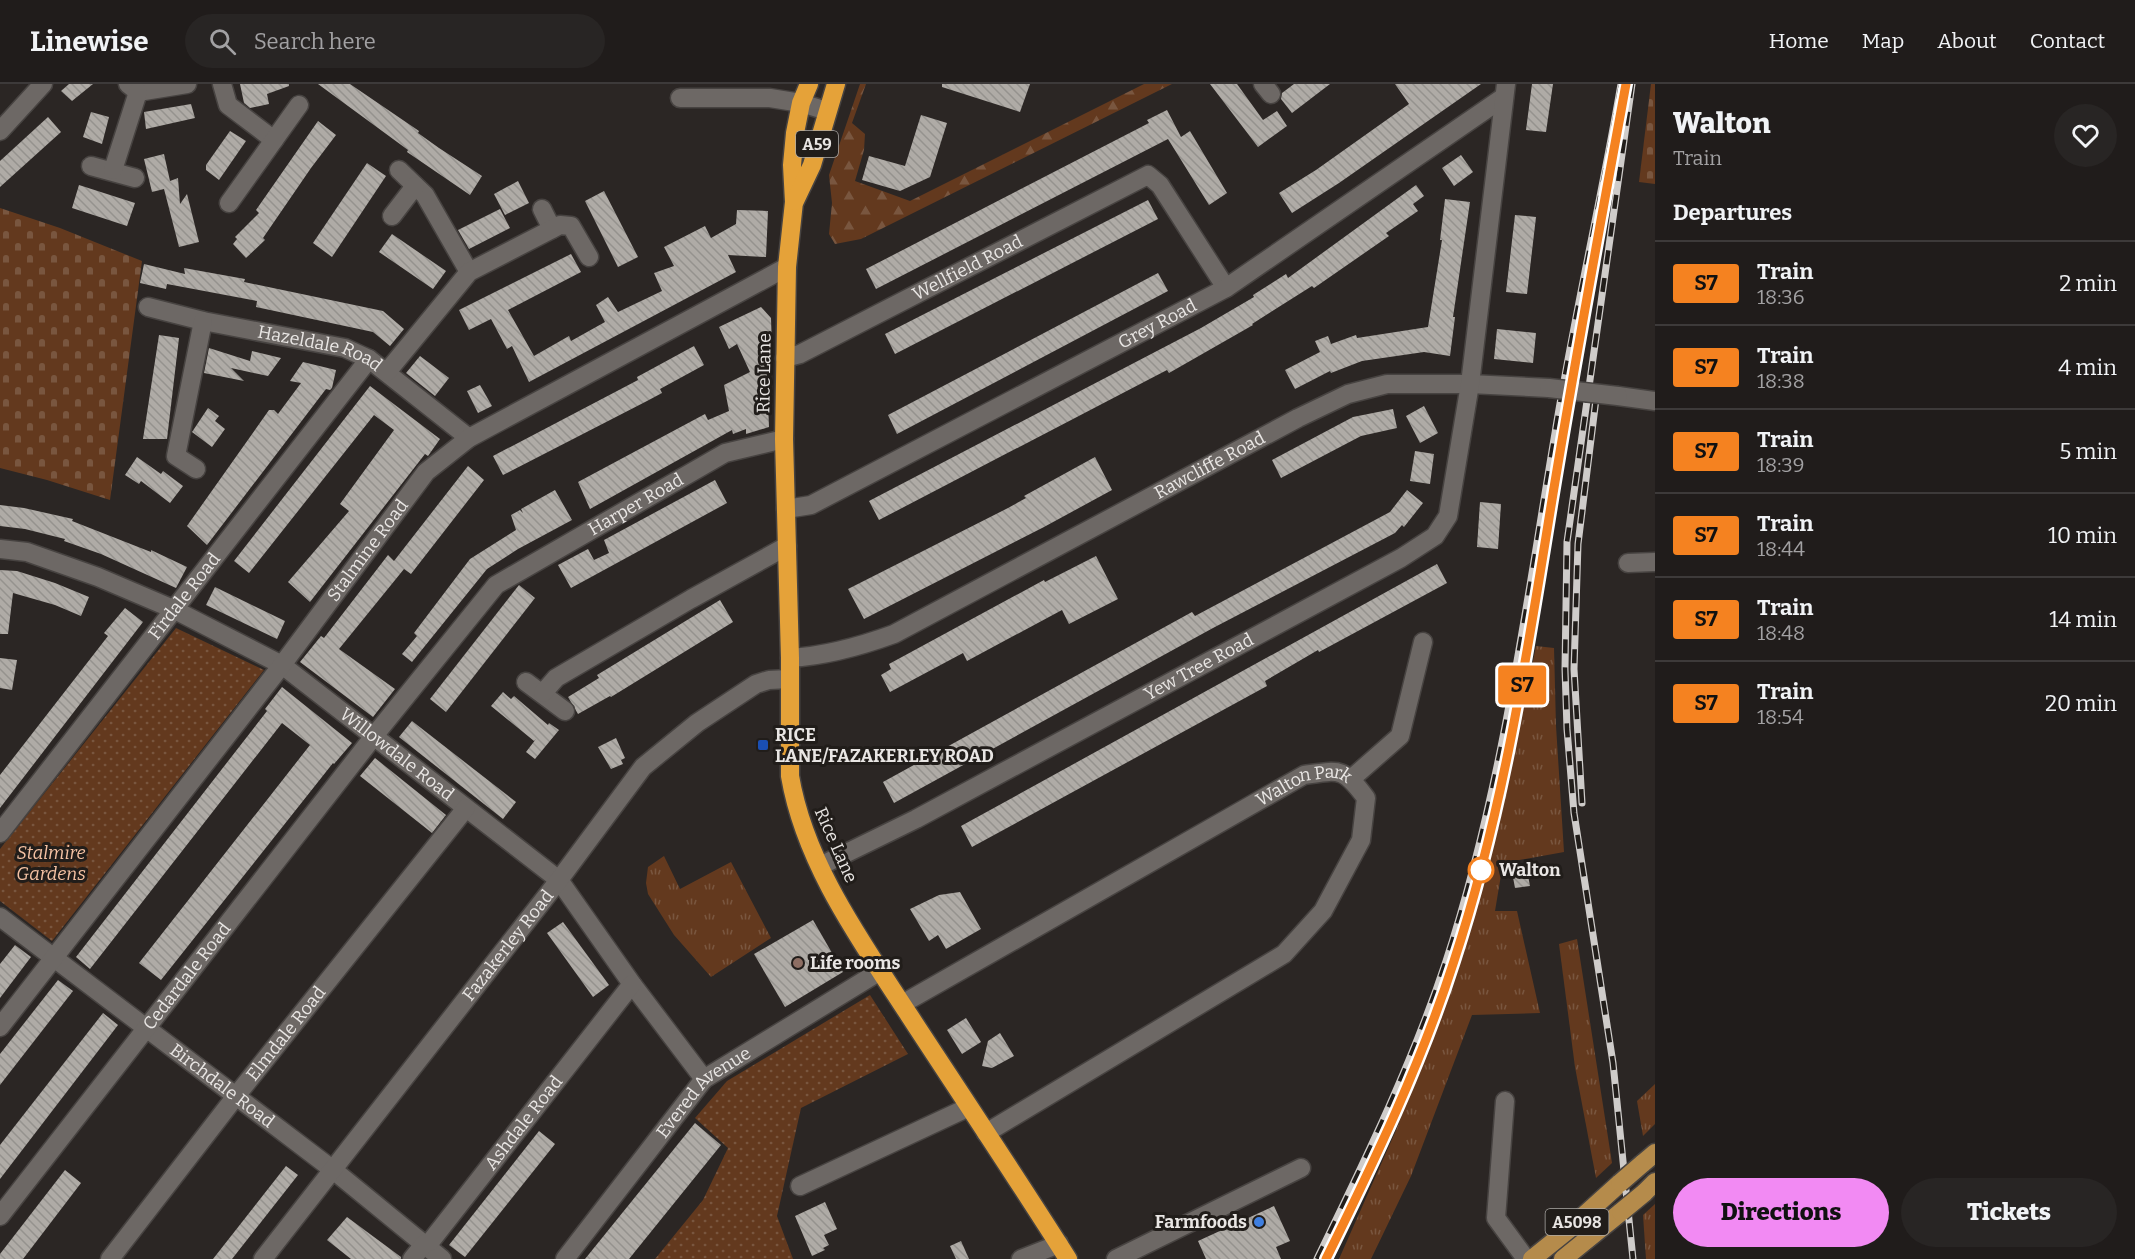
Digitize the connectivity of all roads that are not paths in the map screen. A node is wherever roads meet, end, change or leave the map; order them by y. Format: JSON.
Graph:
{"nodes":[{"id":1,"x":187,"y":84,"type":"edge"},
{"id":2,"x":222,"y":84,"type":"edge"},
{"id":3,"x":808,"y":84,"type":"edge"},
{"id":4,"x":836,"y":84,"type":"edge"},
{"id":5,"x":33,"y":87,"type":"edge"},
{"id":6,"x":133,"y":88,"type":"edge"},
{"id":7,"x":1505,"y":91,"type":"edge"},
{"id":8,"x":680,"y":98,"type":"dead end"},
{"id":9,"x":801,"y":103,"type":"junction"},
{"id":10,"x":299,"y":105,"type":"dead end"},
{"id":11,"x":827,"y":111,"type":"junction"},
{"id":12,"x":0,"y":131,"type":"edge"},
{"id":13,"x":274,"y":140,"type":"junction"},
{"id":14,"x":91,"y":166,"type":"dead end"},
{"id":15,"x":113,"y":170,"type":"junction"},
{"id":16,"x":399,"y":170,"type":"dead end"},
{"id":17,"x":135,"y":178,"type":"dead end"},
{"id":18,"x":415,"y":186,"type":"junction"},
{"id":19,"x":794,"y":202,"type":"junction"},
{"id":20,"x":229,"y":203,"type":"dead end"},
{"id":21,"x":542,"y":209,"type":"dead end"},
{"id":22,"x":392,"y":216,"type":"dead end"},
{"id":23,"x":552,"y":229,"type":"junction"},
{"id":24,"x":589,"y":257,"type":"dead end"},
{"id":25,"x":787,"y":267,"type":"junction"},
{"id":26,"x":469,"y":272,"type":"junction"},
{"id":27,"x":1226,"y":288,"type":"junction"},
{"id":28,"x":148,"y":307,"type":"dead end"},
{"id":29,"x":203,"y":321,"type":"junction"},
{"id":30,"x":785,"y":358,"type":"junction"},
{"id":31,"x":369,"y":359,"type":"junction"},
{"id":32,"x":387,"y":372,"type":"junction"},
{"id":33,"x":1470,"y":384,"type":"junction"},
{"id":34,"x":1655,"y":400,"type":"edge"},
{"id":35,"x":469,"y":438,"type":"junction"},
{"id":36,"x":784,"y":439,"type":"junction"},
{"id":37,"x":196,"y":469,"type":"dead end"},
{"id":38,"x":786,"y":509,"type":"junction"},
{"id":39,"x":787,"y":546,"type":"junction"},
{"id":40,"x":0,"y":549,"type":"edge"},
{"id":41,"x":1655,"y":562,"type":"edge"},
{"id":42,"x":1628,"y":563,"type":"dead end"},
{"id":43,"x":496,"y":585,"type":"joint"},
{"id":44,"x":173,"y":609,"type":"junction"},
{"id":45,"x":1423,"y":642,"type":"dead end"},
{"id":46,"x":790,"y":658,"type":"junction"},
{"id":47,"x":282,"y":665,"type":"junction"},
{"id":48,"x":789,"y":679,"type":"junction"},
{"id":49,"x":526,"y":682,"type":"dead end"},
{"id":50,"x":543,"y":693,"type":"junction"},
{"id":51,"x":565,"y":711,"type":"dead end"},
{"id":52,"x":374,"y":736,"type":"junction"},
{"id":53,"x":1351,"y":779,"type":"junction"},
{"id":54,"x":466,"y":808,"type":"junction"},
{"id":55,"x":0,"y":833,"type":"edge"},
{"id":56,"x":820,"y":867,"type":"junction"},
{"id":57,"x":559,"y":880,"type":"junction"},
{"id":58,"x":0,"y":917,"type":"edge"},
{"id":59,"x":53,"y":959,"type":"junction"},
{"id":60,"x":880,"y":971,"type":"junction"},
{"id":61,"x":632,"y":984,"type":"junction"},
{"id":62,"x":902,"y":1004,"type":"junction"},
{"id":63,"x":0,"y":1027,"type":"edge"},
{"id":64,"x":145,"y":1029,"type":"junction"},
{"id":65,"x":704,"y":1079,"type":"junction"},
{"id":66,"x":236,"y":1096,"type":"junction"},
{"id":67,"x":1505,"y":1101,"type":"dead end"},
{"id":68,"x":969,"y":1107,"type":"junction"},
{"id":69,"x":986,"y":1133,"type":"junction"},
{"id":70,"x":1648,"y":1158,"type":"edge"},
{"id":71,"x":1301,"y":1168,"type":"dead end"},
{"id":72,"x":332,"y":1169,"type":"junction"},
{"id":73,"x":800,"y":1186,"type":"dead end"},
{"id":74,"x":1649,"y":1187,"type":"edge"},
{"id":75,"x":0,"y":1216,"type":"edge"},
{"id":76,"x":424,"y":1244,"type":"junction"},
{"id":77,"x":1064,"y":1251,"type":"edge"},
{"id":78,"x":110,"y":1259,"type":"edge"},
{"id":79,"x":263,"y":1259,"type":"edge"},
{"id":80,"x":412,"y":1259,"type":"edge"},
{"id":81,"x":442,"y":1259,"type":"edge"},
{"id":82,"x":565,"y":1259,"type":"edge"},
{"id":83,"x":1021,"y":1259,"type":"edge"},
{"id":84,"x":1116,"y":1259,"type":"edge"},
{"id":85,"x":1526,"y":1259,"type":"edge"},
{"id":86,"x":1532,"y":1259,"type":"edge"},
{"id":87,"x":1563,"y":1259,"type":"edge"}],
"edges":[{"from":1,"to":6,"type":"street"},
{"from":2,"to":13,"type":"street"},
{"from":3,"to":9,"type":"highway","name":"Rice Lane","number":"A59"},
{"from":4,"to":11,"type":"highway","name":"Rice Lane","number":"A59"},
{"from":5,"to":12,"type":"street"},
{"from":6,"to":15,"type":"street"},
{"from":7,"to":27,"type":"street","name":"Grey Road"},
{"from":7,"to":33,"type":"street","name":"Yew Tree Road"},
{"from":8,"to":9,"type":"street"},
{"from":9,"to":11,"type":"street"},
{"from":9,"to":19,"type":"highway","name":"Rice Lane","number":"A59"},
{"from":10,"to":13,"type":"street"},
{"from":11,"to":19,"type":"highway","name":"Rice Lane","number":"A59"},
{"from":13,"to":20,"type":"street"},
{"from":14,"to":15,"type":"street"},
{"from":15,"to":17,"type":"street"},
{"from":16,"to":18,"type":"street"},
{"from":18,"to":22,"type":"street"},
{"from":18,"to":26,"type":"street"},
{"from":19,"to":25,"type":"highway","name":"Rice Lane","number":"A59"},
{"from":21,"to":23,"type":"street"},
{"from":23,"to":24,"type":"street"},
{"from":23,"to":26,"type":"street"},
{"from":25,"to":30,"type":"highway","name":"Rice Lane","number":"A59"},
{"from":25,"to":35,"type":"street","name":"Stalmine Road"},
{"from":26,"to":32,"type":"street"},
{"from":27,"to":30,"type":"street","name":"Wellfield Road"},
{"from":27,"to":38,"type":"street","name":"Grey Road"},
{"from":28,"to":29,"type":"street","name":"Hazeldale Road"},
{"from":29,"to":31,"type":"street","name":"Hazeldale Road"},
{"from":29,"to":37,"type":"street"},
{"from":30,"to":36,"type":"highway","name":"Rice Lane","number":"A59"},
{"from":31,"to":32,"type":"street","name":"Hazeldale Road"},
{"from":31,"to":44,"type":"street","name":"Firdale Road"},
{"from":32,"to":35,"type":"street","name":"Hazeldale Road"},
{"from":33,"to":34,"type":"street","name":"Rawcliffe Road","bridge":true},
{"from":33,"to":46,"type":"street","name":"Rawcliffe Road"},
{"from":33,"to":56,"type":"street","name":"Yew Tree Road"},
{"from":35,"to":47,"type":"street","name":"Stalmine Road"},
{"from":36,"to":38,"type":"highway","name":"Rice Lane","number":"A59"},
{"from":36,"to":43,"type":"street","name":"Harper Road"},
{"from":38,"to":39,"type":"highway","name":"Rice Lane","number":"A59"},
{"from":39,"to":46,"type":"highway","name":"Rice Lane","number":"A59"},
{"from":39,"to":50,"type":"street"},
{"from":40,"to":44,"type":"street","name":"Willowdale Road"},
{"from":41,"to":42,"type":"street"},
{"from":43,"to":52,"type":"street","name":"Cedardale Road"},
{"from":44,"to":47,"type":"street","name":"Willowdale Road"},
{"from":44,"to":55,"type":"street","name":"Firdale Road"},
{"from":45,"to":53,"type":"street"},
{"from":46,"to":48,"type":"highway","name":"Rice Lane","number":"A59"},
{"from":47,"to":52,"type":"street","name":"Willowdale Road"},
{"from":47,"to":59,"type":"street","name":"Stalmine Road"},
{"from":48,"to":56,"type":"highway","name":"Rice Lane","number":"A59"},
{"from":48,"to":57,"type":"street","name":"Fazakerley Road"},
{"from":49,"to":50,"type":"street"},
{"from":50,"to":51,"type":"street"},
{"from":52,"to":54,"type":"street","name":"Willowdale Road"},
{"from":52,"to":64,"type":"street","name":"Cedardale Road"},
{"from":53,"to":62,"type":"street","name":"Walton Park"},
{"from":53,"to":69,"type":"street","name":"Walton Park"},
{"from":54,"to":57,"type":"street","name":"Willowdale Road"},
{"from":54,"to":66,"type":"street","name":"Elmdale Road"},
{"from":56,"to":60,"type":"highway","name":"Rice Lane","number":"A59"},
{"from":57,"to":61,"type":"street","name":"Willowdale Road"},
{"from":57,"to":72,"type":"street","name":"Fazakerley Road"},
{"from":58,"to":59,"type":"street","name":"Birchdale Road"},
{"from":59,"to":63,"type":"street","name":"Stalmine Road"},
{"from":59,"to":64,"type":"street","name":"Birchdale Road"},
{"from":60,"to":62,"type":"highway","name":"Rice Lane","number":"A59"},
{"from":60,"to":65,"type":"street","name":"Evered Avenue"},
{"from":61,"to":65,"type":"street","name":"Willowdale Road"},
{"from":61,"to":76,"type":"street","name":"Ashdale Road"},
{"from":62,"to":68,"type":"highway","name":"Rice Lane","number":"A59"},
{"from":64,"to":66,"type":"street","name":"Birchdale Road"},
{"from":64,"to":75,"type":"street","name":"Cedardale Road"},
{"from":65,"to":82,"type":"street","name":"Evered Avenue"},
{"from":66,"to":72,"type":"street","name":"Birchdale Road"},
{"from":66,"to":78,"type":"street","name":"Elmdale Road"},
{"from":67,"to":85,"type":"street"},
{"from":68,"to":69,"type":"highway","name":"Rice Lane","number":"A59"},
{"from":68,"to":73,"type":"street"},
{"from":69,"to":77,"type":"highway","name":"Rice Lane","number":"A59"},
{"from":70,"to":86,"type":"main road","number":"A5098","bridge":true},
{"from":71,"to":84,"type":"street"},
{"from":72,"to":76,"type":"street","name":"Birchdale Road"},
{"from":72,"to":79,"type":"street","name":"Fazakerley Road"},
{"from":74,"to":87,"type":"main road","number":"A5098","bridge":true},
{"from":76,"to":80,"type":"street","name":"Ashdale Road"},
{"from":76,"to":81,"type":"street","name":"Birchdale Road"},
{"from":77,"to":83,"type":"street"}]}
